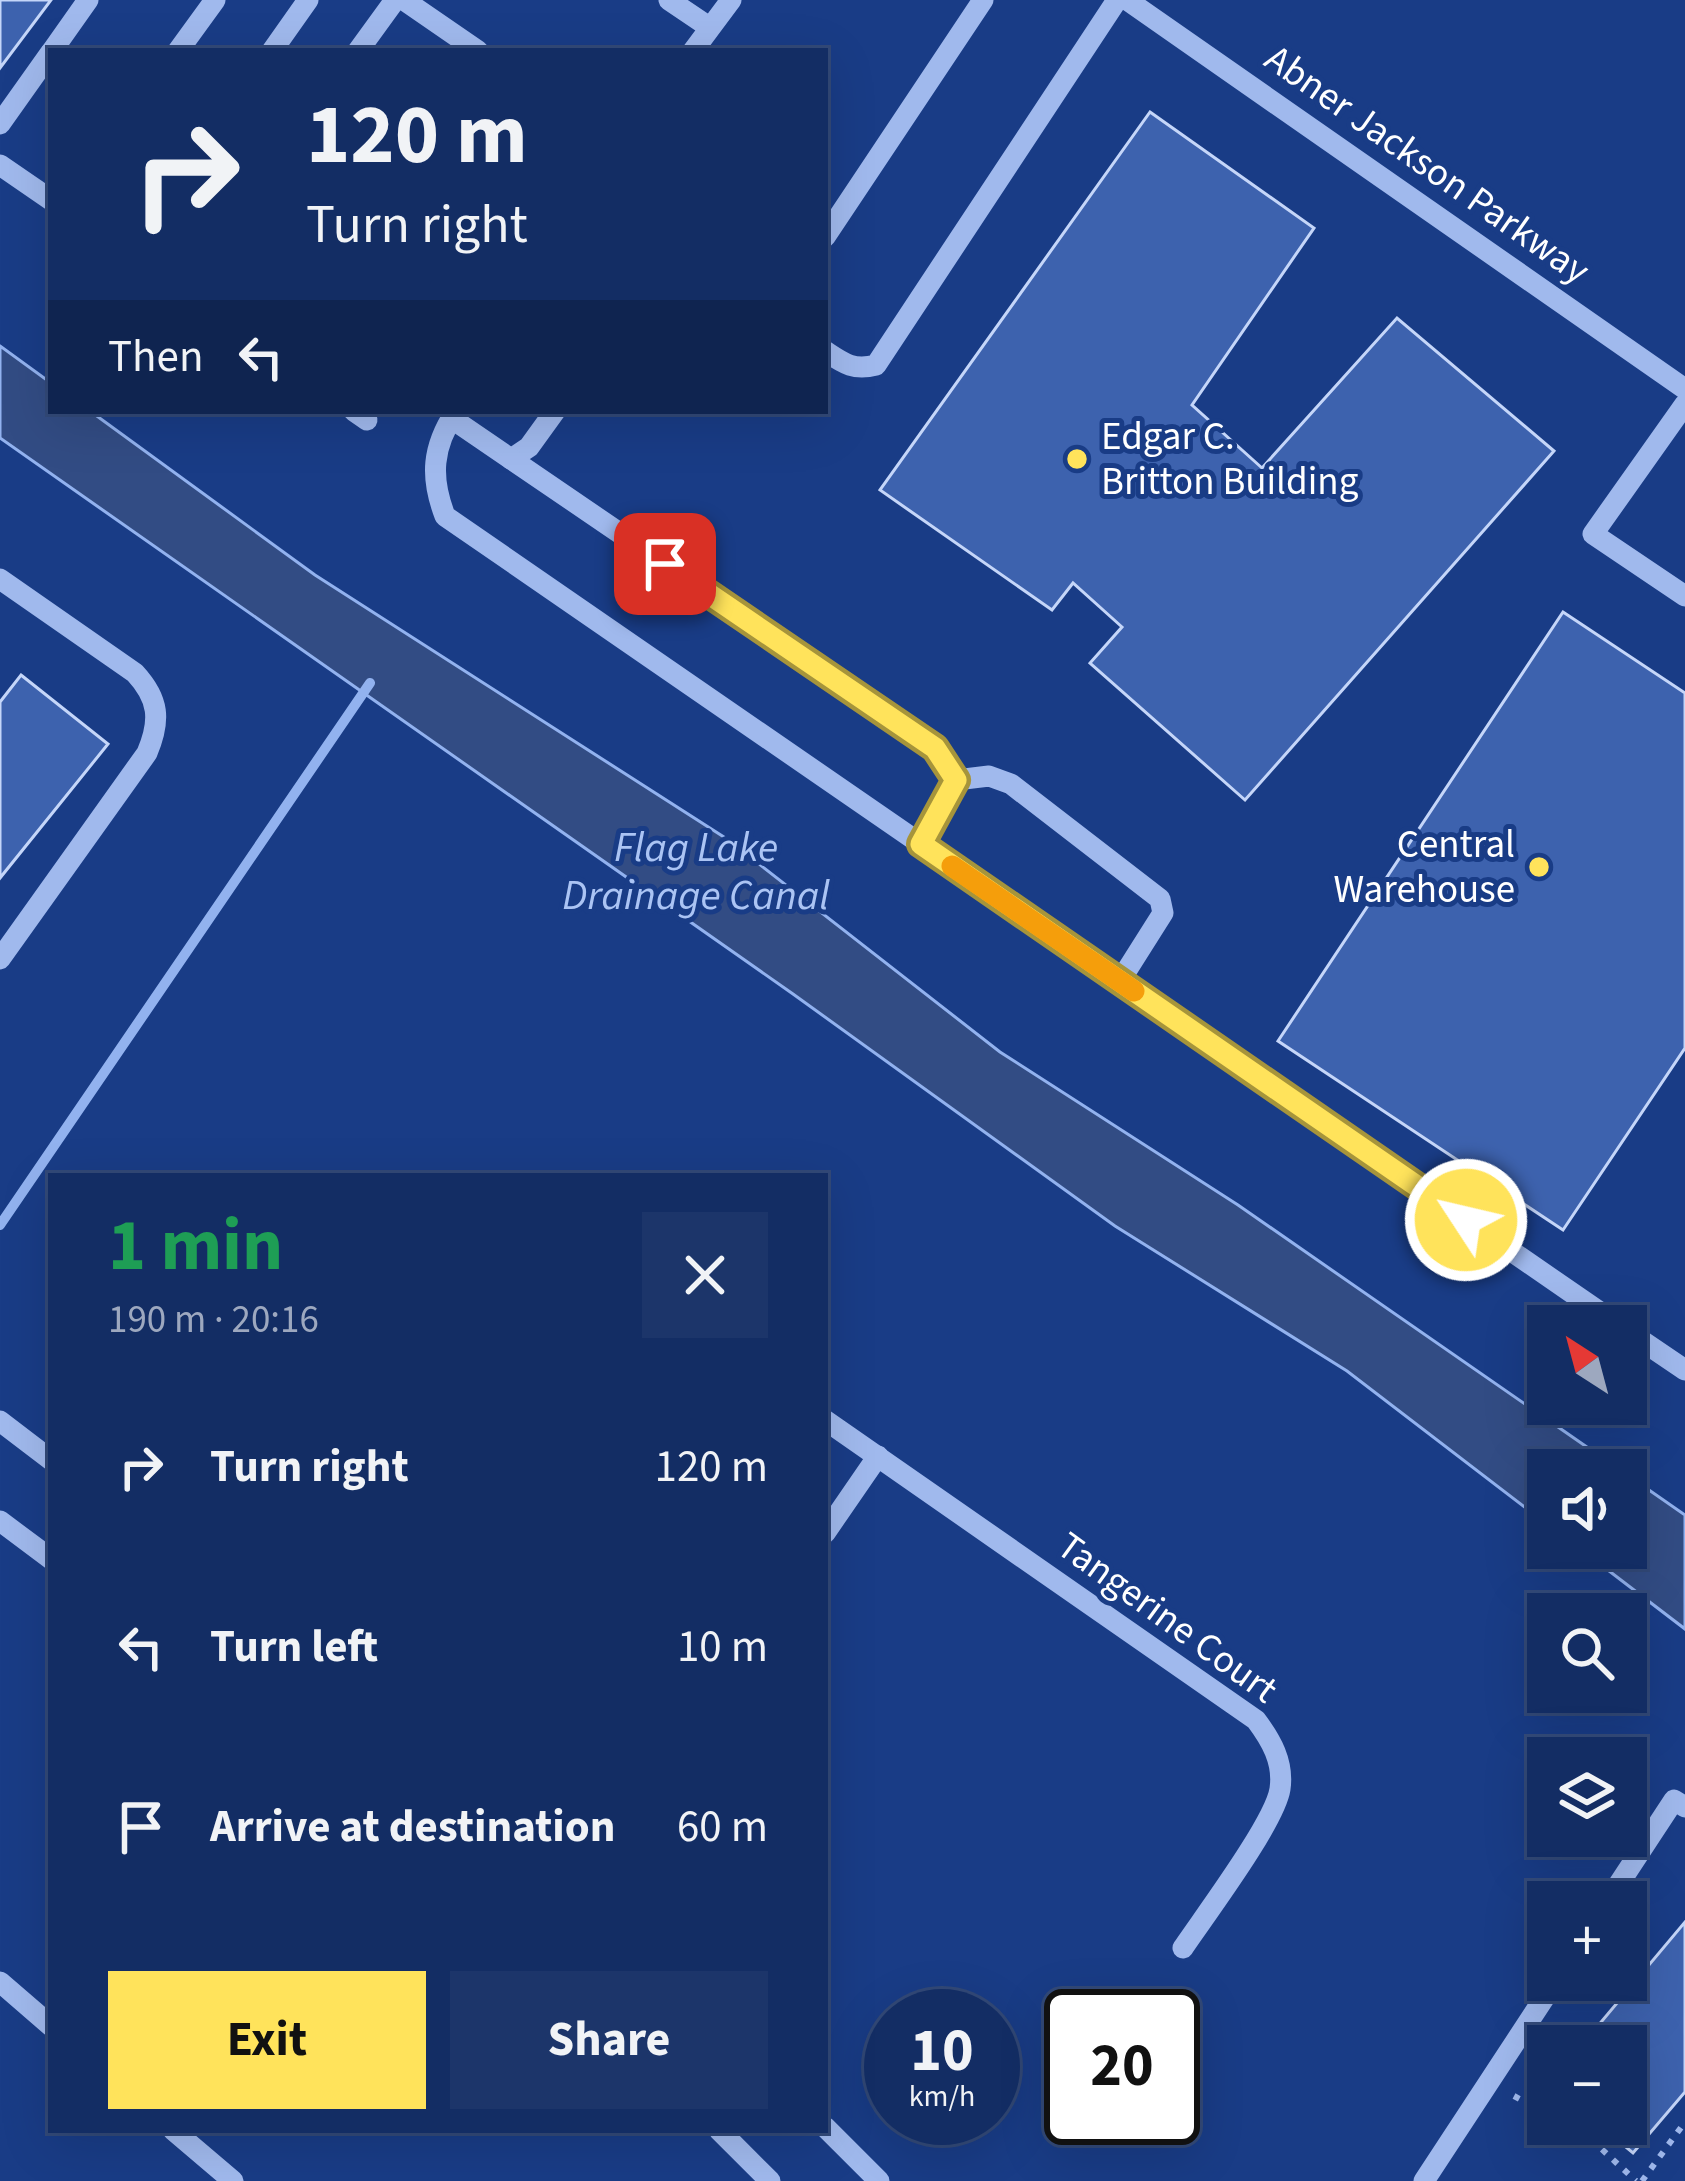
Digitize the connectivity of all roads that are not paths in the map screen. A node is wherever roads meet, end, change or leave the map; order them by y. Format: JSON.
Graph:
{"nodes":[{"id":1,"x":88,"y":0,"type":"edge"},
{"id":2,"x":215,"y":0,"type":"edge"},
{"id":3,"x":308,"y":0,"type":"edge"},
{"id":4,"x":394,"y":0,"type":"edge"},
{"id":5,"x":404,"y":0,"type":"edge"},
{"id":6,"x":669,"y":0,"type":"edge"},
{"id":7,"x":731,"y":0,"type":"edge"},
{"id":8,"x":983,"y":0,"type":"edge"},
{"id":9,"x":1117,"y":0,"type":"edge"},
{"id":10,"x":1127,"y":0,"type":"edge"},
{"id":11,"x":709,"y":27,"type":"junction"},
{"id":12,"x":450,"y":43,"type":"edge"},
{"id":13,"x":54,"y":48,"type":"edge"},
{"id":14,"x":180,"y":48,"type":"edge"},
{"id":15,"x":274,"y":48,"type":"edge"},
{"id":16,"x":360,"y":48,"type":"edge"},
{"id":17,"x":695,"y":48,"type":"edge"},
{"id":18,"x":48,"y":56,"type":"edge"},
{"id":19,"x":0,"y":124,"type":"edge"},
{"id":20,"x":0,"y":165,"type":"edge"},
{"id":21,"x":48,"y":198,"type":"edge"},
{"id":22,"x":828,"y":232,"type":"edge"},
{"id":23,"x":828,"y":352,"type":"edge"},
{"id":24,"x":1685,"y":389,"type":"edge"},
{"id":25,"x":1685,"y":404,"type":"edge"},
{"id":26,"x":453,"y":414,"type":"edge"},
{"id":27,"x":553,"y":414,"type":"edge"},
{"id":28,"x":511,"y":459,"type":"junction"},
{"id":29,"x":0,"y":579,"type":"edge"},
{"id":30,"x":1685,"y":596,"type":"edge"},
{"id":31,"x":956,"y":780,"type":"junction"},
{"id":32,"x":921,"y":844,"type":"junction"},
{"id":33,"x":0,"y":959,"type":"edge"},
{"id":34,"x":1120,"y":981,"type":"junction"},
{"id":35,"x":1590,"y":1305,"type":"edge"},
{"id":36,"x":1647,"y":1344,"type":"edge"},
{"id":37,"x":1685,"y":1370,"type":"edge"},
{"id":38,"x":0,"y":1421,"type":"edge"},
{"id":39,"x":828,"y":1422,"type":"edge"},
{"id":40,"x":878,"y":1456,"type":"junction"},
{"id":41,"x":48,"y":1458,"type":"edge"},
{"id":42,"x":0,"y":1521,"type":"edge"},
{"id":43,"x":828,"y":1529,"type":"edge"},
{"id":44,"x":48,"y":1557,"type":"edge"},
{"id":45,"x":1685,"y":1808,"type":"edge"},
{"id":46,"x":1621,"y":1881,"type":"edge"},
{"id":47,"x":1184,"y":1948,"type":"dead end"},
{"id":48,"x":0,"y":1982,"type":"edge"},
{"id":49,"x":1542,"y":2001,"type":"edge"},
{"id":50,"x":48,"y":2023,"type":"edge"},
{"id":51,"x":828,"y":2130,"type":"edge"},
{"id":52,"x":177,"y":2133,"type":"edge"},
{"id":53,"x":721,"y":2133,"type":"edge"},
{"id":54,"x":233,"y":2181,"type":"edge"},
{"id":55,"x":770,"y":2181,"type":"edge"},
{"id":56,"x":879,"y":2181,"type":"edge"},
{"id":57,"x":1424,"y":2181,"type":"edge"}],
"edges":[{"from":1,"to":13,"type":"street"},
{"from":2,"to":14,"type":"street"},
{"from":3,"to":15,"type":"street"},
{"from":4,"to":16,"type":"street"},
{"from":5,"to":12,"type":"street"},
{"from":6,"to":11,"type":"street"},
{"from":7,"to":11,"type":"street"},
{"from":8,"to":22,"type":"street"},
{"from":9,"to":23,"type":"street"},
{"from":10,"to":24,"type":"street","name":"Abner Jackson Parkway"},
{"from":11,"to":17,"type":"street"},
{"from":18,"to":19,"type":"street"},
{"from":20,"to":21,"type":"street"},
{"from":25,"to":30,"type":"street"},
{"from":26,"to":28,"type":"street"},
{"from":26,"to":32,"type":"street"},
{"from":27,"to":28,"type":"street"},
{"from":28,"to":31,"type":"street"},
{"from":29,"to":33,"type":"street"},
{"from":31,"to":32,"type":"street"},
{"from":31,"to":34,"type":"street"},
{"from":32,"to":34,"type":"street"},
{"from":34,"to":35,"type":"street"},
{"from":36,"to":37,"type":"street"},
{"from":38,"to":41,"type":"street"},
{"from":39,"to":40,"type":"street","name":"Tangerine Court"},
{"from":40,"to":43,"type":"street"},
{"from":40,"to":47,"type":"street","name":"Tangerine Court"},
{"from":42,"to":44,"type":"street"},
{"from":45,"to":46,"type":"street"},
{"from":48,"to":50,"type":"street"},
{"from":49,"to":57,"type":"street"},
{"from":51,"to":56,"type":"street"},
{"from":52,"to":54,"type":"street"},
{"from":53,"to":55,"type":"street"}]}
